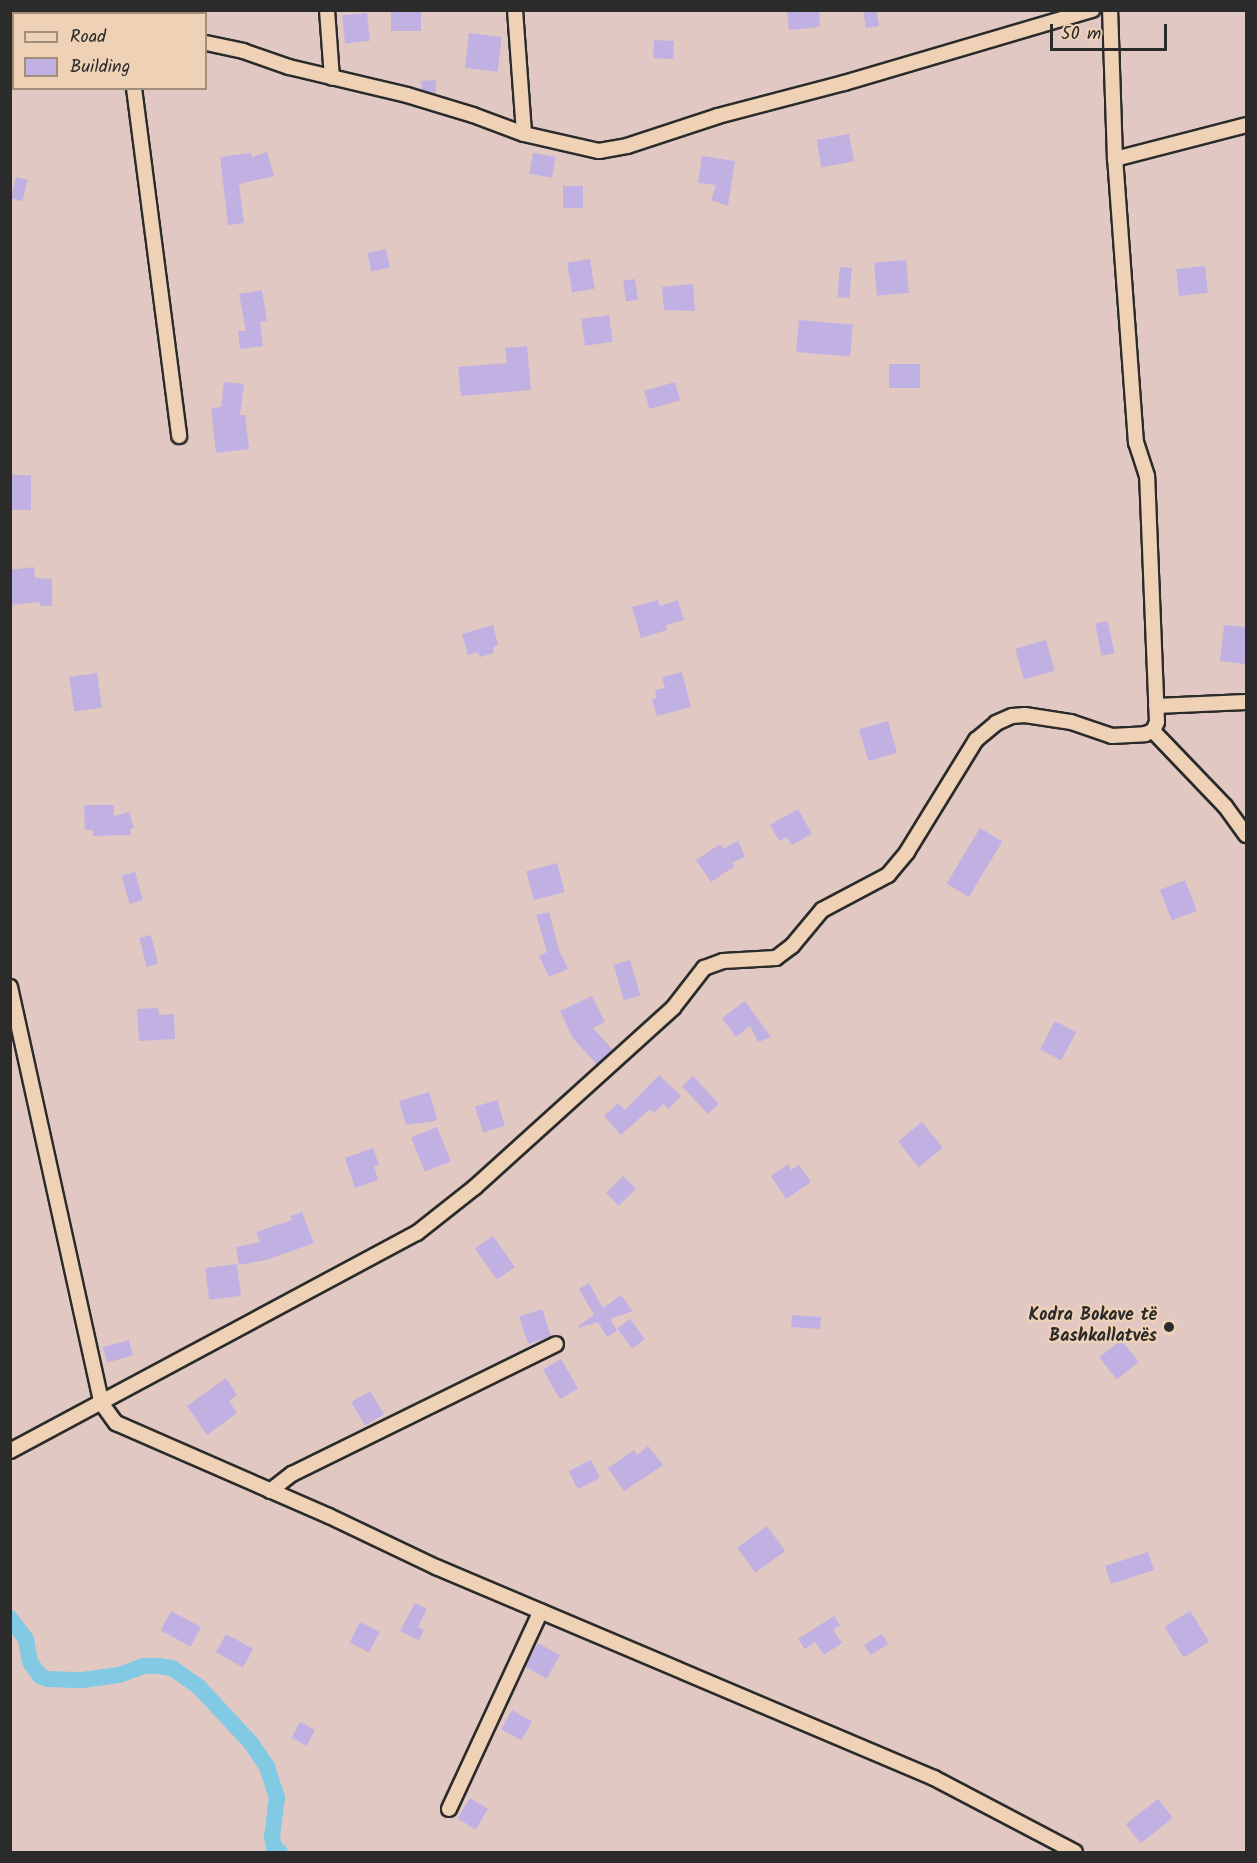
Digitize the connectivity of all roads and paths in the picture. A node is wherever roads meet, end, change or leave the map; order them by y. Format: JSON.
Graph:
{"nodes":[{"id":1,"x":327,"y":10,"type":"edge"},
{"id":2,"x":515,"y":10,"type":"edge"},
{"id":3,"x":1092,"y":10,"type":"edge"},
{"id":4,"x":1110,"y":10,"type":"edge"},
{"id":5,"x":207,"y":43,"type":"edge"},
{"id":6,"x":332,"y":78,"type":"junction"},
{"id":7,"x":134,"y":90,"type":"edge"},
{"id":8,"x":1246,"y":125,"type":"edge"},
{"id":9,"x":524,"y":135,"type":"junction"},
{"id":10,"x":1115,"y":159,"type":"junction"},
{"id":11,"x":179,"y":436,"type":"dead end"},
{"id":12,"x":1246,"y":702,"type":"edge"},
{"id":13,"x":1156,"y":706,"type":"junction"},
{"id":14,"x":1153,"y":731,"type":"junction"},
{"id":15,"x":1246,"y":836,"type":"edge"},
{"id":16,"x":10,"y":987,"type":"edge"},
{"id":17,"x":556,"y":1344,"type":"dead end"},
{"id":18,"x":102,"y":1404,"type":"junction"},
{"id":19,"x":10,"y":1451,"type":"edge"},
{"id":20,"x":270,"y":1491,"type":"junction"},
{"id":21,"x":541,"y":1611,"type":"junction"},
{"id":22,"x":449,"y":1809,"type":"dead end"},
{"id":23,"x":1075,"y":1852,"type":"edge"}],
"edges":[{"from":1,"to":6,"type":"street"},
{"from":2,"to":9,"type":"street"},
{"from":3,"to":9,"type":"street"},
{"from":4,"to":10,"type":"street"},
{"from":5,"to":6,"type":"street"},
{"from":6,"to":9,"type":"street"},
{"from":7,"to":11,"type":"street"},
{"from":8,"to":10,"type":"street"},
{"from":10,"to":13,"type":"street"},
{"from":12,"to":13,"type":"street"},
{"from":13,"to":14,"type":"street"},
{"from":14,"to":15,"type":"street"},
{"from":14,"to":18,"type":"street"},
{"from":16,"to":18,"type":"street"},
{"from":17,"to":20,"type":"street"},
{"from":18,"to":19,"type":"street"},
{"from":18,"to":20,"type":"street"},
{"from":20,"to":21,"type":"street"},
{"from":21,"to":22,"type":"street"},
{"from":21,"to":23,"type":"street"}]}
